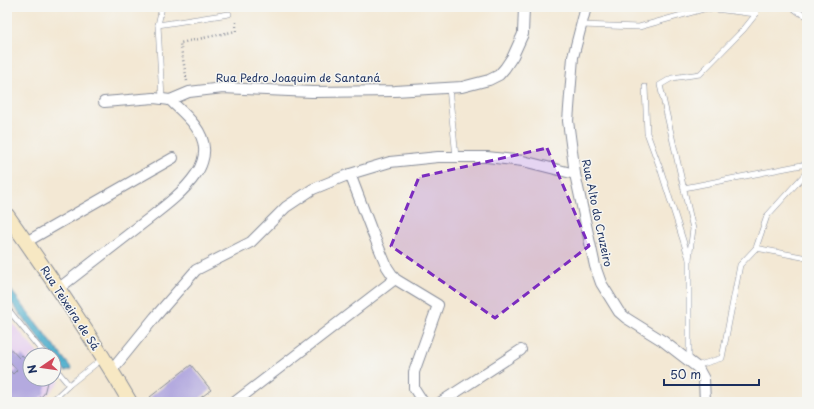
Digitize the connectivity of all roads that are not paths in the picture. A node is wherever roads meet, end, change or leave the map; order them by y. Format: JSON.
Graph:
{"nodes":[{"id":1,"x":162,"y":7,"type":"edge"},
{"id":2,"x":524,"y":7,"type":"edge"},
{"id":3,"x":586,"y":7,"type":"edge"},
{"id":4,"x":756,"y":7,"type":"edge"},
{"id":5,"x":792,"y":7,"type":"edge"},
{"id":6,"x":712,"y":8,"type":"edge"},
{"id":7,"x":229,"y":14,"type":"dead end"},
{"id":8,"x":756,"y":14,"type":"junction"},
{"id":9,"x":807,"y":16,"type":"edge"},
{"id":10,"x":158,"y":25,"type":"junction"},
{"id":11,"x":581,"y":25,"type":"junction"},
{"id":12,"x":645,"y":87,"type":"dead end"},
{"id":13,"x":449,"y":88,"type":"junction"},
{"id":14,"x":166,"y":99,"type":"junction"},
{"id":15,"x":104,"y":102,"type":"dead end"},
{"id":16,"x":456,"y":157,"type":"junction"},
{"id":17,"x":172,"y":158,"type":"dead end"},
{"id":18,"x":807,"y":164,"type":"edge"},
{"id":19,"x":807,"y":172,"type":"edge"},
{"id":20,"x":350,"y":174,"type":"junction"},
{"id":21,"x":575,"y":174,"type":"junction"},
{"id":22,"x":684,"y":188,"type":"junction"},
{"id":23,"x":7,"y":215,"type":"edge"},
{"id":24,"x":26,"y":242,"type":"junction"},
{"id":25,"x":756,"y":248,"type":"junction"},
{"id":26,"x":807,"y":258,"type":"edge"},
{"id":27,"x":689,"y":259,"type":"junction"},
{"id":28,"x":395,"y":279,"type":"junction"},
{"id":29,"x":58,"y":288,"type":"junction"},
{"id":30,"x":7,"y":308,"type":"edge"},
{"id":31,"x":39,"y":347,"type":"edge"},
{"id":32,"x":521,"y":350,"type":"dead end"},
{"id":33,"x":103,"y":358,"type":"junction"},
{"id":34,"x":692,"y":364,"type":"junction"},
{"id":35,"x":112,"y":370,"type":"junction"},
{"id":36,"x":62,"y":377,"type":"edge"},
{"id":37,"x":69,"y":385,"type":"junction"},
{"id":38,"x":58,"y":399,"type":"edge"},
{"id":39,"x":51,"y":402,"type":"edge"},
{"id":40,"x":130,"y":402,"type":"edge"},
{"id":41,"x":235,"y":402,"type":"edge"},
{"id":42,"x":424,"y":402,"type":"edge"},
{"id":43,"x":441,"y":402,"type":"edge"},
{"id":44,"x":705,"y":402,"type":"edge"}],
"edges":[{"from":1,"to":10,"type":"lane"},
{"from":2,"to":13,"type":"street","name":"Rua Pedro Joaquim de Santaná"},
{"from":3,"to":11,"type":"street","name":"Rua Alto do Cruzeiro"},
{"from":4,"to":8,"type":"lane"},
{"from":5,"to":9,"type":"lane"},
{"from":6,"to":8,"type":"lane"},
{"from":6,"to":11,"type":"lane"},
{"from":7,"to":10,"type":"lane"},
{"from":8,"to":22,"type":"lane"},
{"from":10,"to":14,"type":"lane"},
{"from":11,"to":21,"type":"street","name":"Rua Alto do Cruzeiro"},
{"from":12,"to":27,"type":"lane"},
{"from":13,"to":14,"type":"street","name":"Rua Pedro Joaquim de Santaná"},
{"from":13,"to":16,"type":"lane"},
{"from":14,"to":15,"type":"street"},
{"from":14,"to":29,"type":"street"},
{"from":16,"to":20,"type":"street"},
{"from":16,"to":21,"type":"street"},
{"from":17,"to":24,"type":"street"},
{"from":18,"to":22,"type":"lane"},
{"from":19,"to":25,"type":"lane"},
{"from":20,"to":28,"type":"street"},
{"from":20,"to":35,"type":"street"},
{"from":21,"to":34,"type":"street","name":"Rua Alto do Cruzeiro"},
{"from":22,"to":27,"type":"lane"},
{"from":23,"to":24,"type":"street","name":"Rua Teixeira de Sá"},
{"from":24,"to":29,"type":"street","name":"Rua Teixeira de Sá"},
{"from":25,"to":26,"type":"lane"},
{"from":25,"to":34,"type":"lane"},
{"from":27,"to":34,"type":"lane"},
{"from":28,"to":41,"type":"street"},
{"from":28,"to":42,"type":"street"},
{"from":29,"to":33,"type":"street","name":"Rua Teixeira de Sá"},
{"from":30,"to":31,"type":"lane"},
{"from":32,"to":43,"type":"street"},
{"from":33,"to":35,"type":"street","name":"Rua Teixeira de Sá"},
{"from":33,"to":37,"type":"lane"},
{"from":34,"to":44,"type":"street","name":"Rua Alto do Cruzeiro"},
{"from":35,"to":40,"type":"street","name":"Rua Teixeira de Sá"},
{"from":36,"to":37,"type":"lane"},
{"from":37,"to":38,"type":"lane"},
{"from":38,"to":39,"type":"lane"}]}
